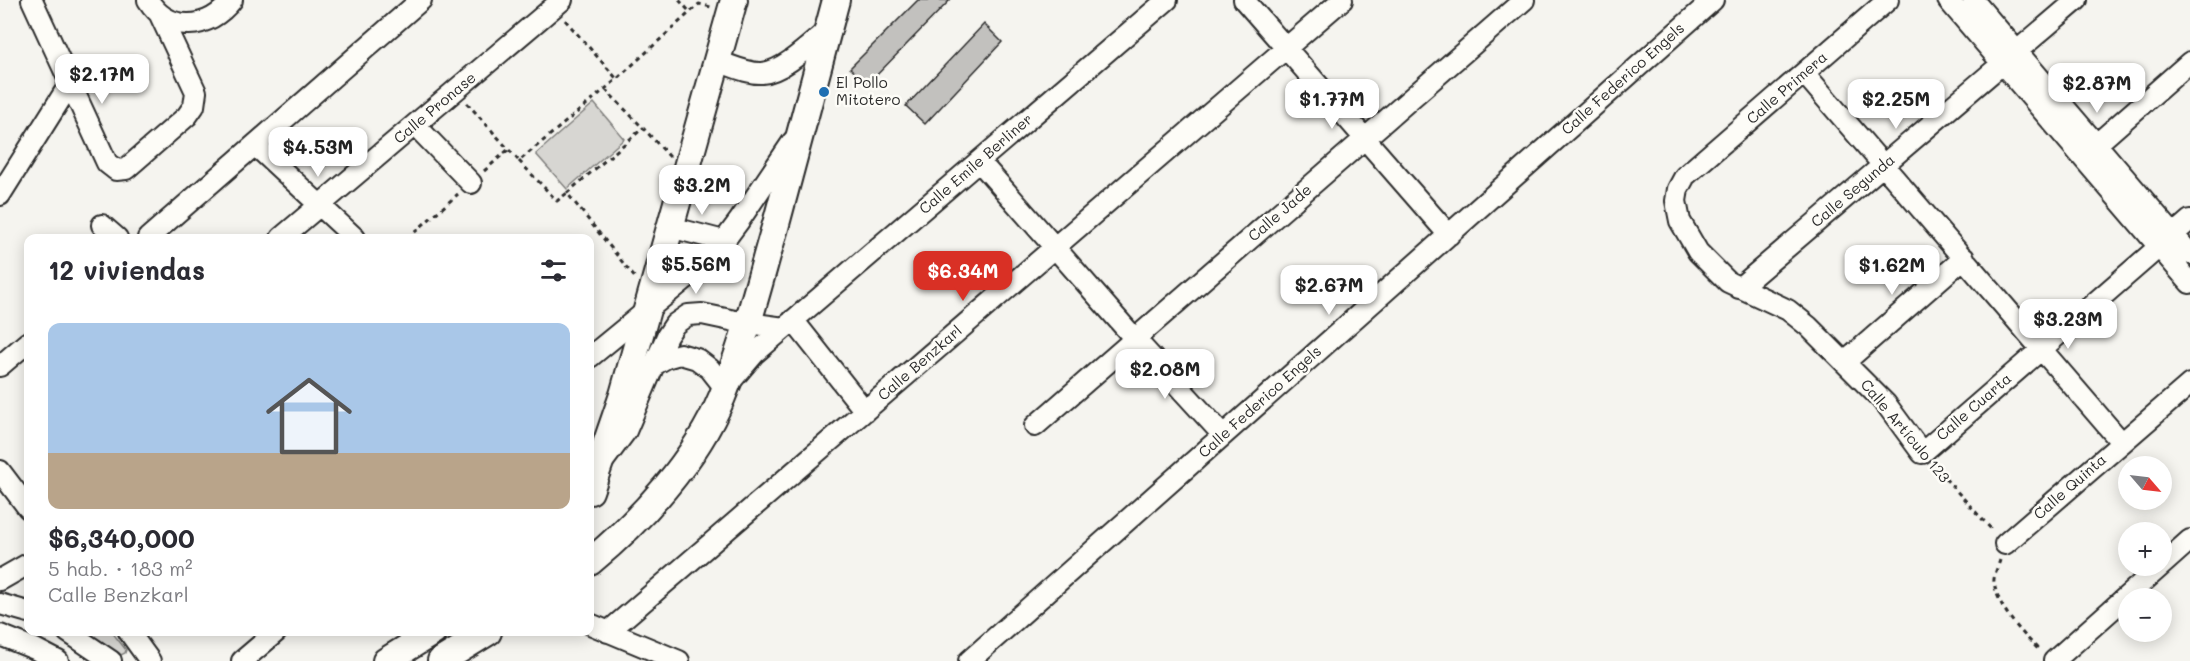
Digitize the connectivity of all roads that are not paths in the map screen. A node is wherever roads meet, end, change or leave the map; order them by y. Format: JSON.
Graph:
{"nodes":[{"id":1,"x":32,"y":0,"type":"edge"},
{"id":2,"x":148,"y":0,"type":"edge"},
{"id":3,"x":232,"y":0,"type":"edge"},
{"id":4,"x":421,"y":0,"type":"edge"},
{"id":5,"x":836,"y":0,"type":"edge"},
{"id":6,"x":848,"y":0,"type":"edge"},
{"id":7,"x":1167,"y":0,"type":"edge"},
{"id":8,"x":1245,"y":0,"type":"edge"},
{"id":9,"x":1342,"y":0,"type":"edge"},
{"id":10,"x":1524,"y":0,"type":"edge"},
{"id":11,"x":1713,"y":0,"type":"edge"},
{"id":12,"x":1888,"y":0,"type":"edge"},
{"id":13,"x":1948,"y":0,"type":"edge"},
{"id":14,"x":1973,"y":0,"type":"edge"},
{"id":15,"x":2077,"y":0,"type":"edge"},
{"id":16,"x":558,"y":4,"type":"edge"},
{"id":17,"x":732,"y":6,"type":"edge"},
{"id":18,"x":160,"y":15,"type":"junction"},
{"id":19,"x":828,"y":30,"type":"junction"},
{"id":20,"x":1286,"y":48,"type":"junction"},
{"id":21,"x":2009,"y":57,"type":"junction"},
{"id":22,"x":717,"y":61,"type":"junction"},
{"id":23,"x":2190,"y":62,"type":"edge"},
{"id":24,"x":1804,"y":73,"type":"junction"},
{"id":25,"x":71,"y":82,"type":"junction"},
{"id":26,"x":416,"y":124,"type":"junction"},
{"id":27,"x":803,"y":125,"type":"junction"},
{"id":28,"x":1365,"y":139,"type":"junction"},
{"id":29,"x":2098,"y":143,"type":"junction"},
{"id":30,"x":255,"y":144,"type":"junction"},
{"id":31,"x":979,"y":161,"type":"junction"},
{"id":32,"x":1884,"y":165,"type":"junction"},
{"id":33,"x":1685,"y":176,"type":"joint"},
{"id":34,"x":471,"y":183,"type":"dead end"},
{"id":35,"x":0,"y":195,"type":"edge"},
{"id":36,"x":320,"y":205,"type":"junction"},
{"id":37,"x":2190,"y":220,"type":"edge"},
{"id":38,"x":102,"y":225,"type":"dead end"},
{"id":39,"x":670,"y":227,"type":"junction"},
{"id":40,"x":112,"y":234,"type":"edge"},
{"id":41,"x":153,"y":234,"type":"edge"},
{"id":42,"x":286,"y":234,"type":"edge"},
{"id":43,"x":351,"y":234,"type":"edge"},
{"id":44,"x":1449,"y":235,"type":"junction"},
{"id":45,"x":724,"y":241,"type":"junction"},
{"id":46,"x":2166,"y":241,"type":"junction"},
{"id":47,"x":1054,"y":248,"type":"junction"},
{"id":48,"x":2190,"y":254,"type":"edge"},
{"id":49,"x":1964,"y":258,"type":"junction"},
{"id":50,"x":2190,"y":283,"type":"edge"},
{"id":51,"x":1739,"y":288,"type":"junction"},
{"id":52,"x":649,"y":302,"type":"junction"},
{"id":53,"x":748,"y":323,"type":"junction"},
{"id":54,"x":789,"y":324,"type":"junction"},
{"id":55,"x":1135,"y":339,"type":"junction"},
{"id":56,"x":24,"y":345,"type":"edge"},
{"id":57,"x":2041,"y":349,"type":"junction"},
{"id":58,"x":594,"y":353,"type":"edge"},
{"id":59,"x":1845,"y":362,"type":"junction"},
{"id":60,"x":654,"y":365,"type":"junction"},
{"id":61,"x":0,"y":366,"type":"edge"},
{"id":62,"x":2190,"y":384,"type":"edge"},
{"id":63,"x":725,"y":388,"type":"junction"},
{"id":64,"x":865,"y":411,"type":"junction"},
{"id":65,"x":1035,"y":426,"type":"dead end"},
{"id":66,"x":1223,"y":435,"type":"junction"},
{"id":67,"x":2122,"y":442,"type":"junction"},
{"id":68,"x":1922,"y":453,"type":"joint"},
{"id":69,"x":600,"y":466,"type":"junction"},
{"id":70,"x":0,"y":471,"type":"edge"},
{"id":71,"x":594,"y":481,"type":"edge"},
{"id":72,"x":24,"y":503,"type":"edge"},
{"id":73,"x":2190,"y":540,"type":"edge"},
{"id":74,"x":2004,"y":543,"type":"road end"},
{"id":75,"x":594,"y":559,"type":"edge"},
{"id":76,"x":24,"y":566,"type":"edge"},
{"id":77,"x":0,"y":580,"type":"edge"},
{"id":78,"x":0,"y":604,"type":"edge"},
{"id":79,"x":24,"y":611,"type":"edge"},
{"id":80,"x":594,"y":626,"type":"edge"},
{"id":81,"x":608,"y":632,"type":"junction"},
{"id":82,"x":0,"y":635,"type":"edge"},
{"id":83,"x":59,"y":636,"type":"edge"},
{"id":84,"x":74,"y":636,"type":"edge"},
{"id":85,"x":132,"y":636,"type":"edge"},
{"id":86,"x":271,"y":636,"type":"edge"},
{"id":87,"x":427,"y":636,"type":"edge"},
{"id":88,"x":482,"y":636,"type":"edge"},
{"id":89,"x":2049,"y":658,"type":"edge"},
{"id":90,"x":52,"y":659,"type":"edge"},
{"id":91,"x":111,"y":661,"type":"edge"},
{"id":92,"x":150,"y":661,"type":"edge"},
{"id":93,"x":242,"y":661,"type":"edge"},
{"id":94,"x":386,"y":661,"type":"edge"},
{"id":95,"x":441,"y":661,"type":"edge"},
{"id":96,"x":679,"y":661,"type":"edge"},
{"id":97,"x":969,"y":661,"type":"edge"}],
"edges":[{"from":1,"to":25,"type":"street"},
{"from":2,"to":18,"type":"street"},
{"from":3,"to":18,"type":"street"},
{"from":4,"to":30,"type":"street"},
{"from":5,"to":19,"type":"main road"},
{"from":6,"to":19,"type":"street"},
{"from":7,"to":31,"type":"street","name":"Calle Emile Berliner"},
{"from":8,"to":20,"type":"street"},
{"from":9,"to":20,"type":"street","name":"Calle Benzkarl"},
{"from":10,"to":28,"type":"street","name":"Calle Jade"},
{"from":11,"to":44,"type":"street","name":"Calle Federico Engels"},
{"from":12,"to":24,"type":"street","name":"Calle Primera"},
{"from":13,"to":21,"type":"street"},
{"from":14,"to":21,"type":"street"},
{"from":15,"to":21,"type":"street","name":"Calle Segunda"},
{"from":16,"to":26,"type":"street","name":"Calle Pronase"},
{"from":17,"to":22,"type":"main road"},
{"from":18,"to":25,"type":"street"},
{"from":19,"to":22,"type":"street"},
{"from":19,"to":27,"type":"main road"},
{"from":20,"to":28,"type":"street"},
{"from":20,"to":47,"type":"street","name":"Calle Benzkarl"},
{"from":21,"to":29,"type":"street"},
{"from":21,"to":32,"type":"street","name":"Calle Segunda"},
{"from":21,"to":46,"type":"street"},
{"from":22,"to":39,"type":"main road"},
{"from":23,"to":29,"type":"street"},
{"from":24,"to":32,"type":"street"},
{"from":24,"to":33,"type":"street","name":"Calle Primera"},
{"from":25,"to":35,"type":"street"},
{"from":26,"to":34,"type":"street"},
{"from":26,"to":36,"type":"street","name":"Calle Pronase"},
{"from":27,"to":45,"type":"street"},
{"from":27,"to":53,"type":"main road"},
{"from":28,"to":44,"type":"street"},
{"from":28,"to":55,"type":"street","name":"Calle Jade"},
{"from":29,"to":46,"type":"street"},
{"from":30,"to":36,"type":"street"},
{"from":30,"to":41,"type":"street"},
{"from":31,"to":47,"type":"street"},
{"from":31,"to":54,"type":"street","name":"Calle Emile Berliner"},
{"from":32,"to":49,"type":"street"},
{"from":32,"to":51,"type":"street","name":"Calle Segunda"},
{"from":33,"to":51,"type":"street","name":"Calle Artículo 123"},
{"from":36,"to":42,"type":"street","name":"Calle Pronase"},
{"from":36,"to":43,"type":"street"},
{"from":37,"to":46,"type":"street","name":"Calle Cuarta"},
{"from":38,"to":40,"type":"street"},
{"from":39,"to":45,"type":"street"},
{"from":39,"to":52,"type":"main road"},
{"from":44,"to":66,"type":"street","name":"Calle Federico Engels"},
{"from":45,"to":52,"type":"street"},
{"from":46,"to":48,"type":"street"},
{"from":46,"to":50,"type":"street"},
{"from":46,"to":57,"type":"street","name":"Calle Cuarta"},
{"from":47,"to":55,"type":"street"},
{"from":47,"to":64,"type":"street","name":"Calle Benzkarl"},
{"from":49,"to":57,"type":"street"},
{"from":49,"to":59,"type":"street"},
{"from":51,"to":59,"type":"street","name":"Calle Artículo 123"},
{"from":52,"to":58,"type":"street"},
{"from":52,"to":69,"type":"main road"},
{"from":53,"to":54,"type":"street"},
{"from":53,"to":60,"type":"street"},
{"from":53,"to":63,"type":"main road"},
{"from":54,"to":63,"type":"street","name":"Calle Emile Berliner"},
{"from":54,"to":64,"type":"street"},
{"from":55,"to":65,"type":"street","name":"Calle Jade"},
{"from":55,"to":66,"type":"street"},
{"from":56,"to":61,"type":"street"},
{"from":57,"to":67,"type":"street"},
{"from":57,"to":68,"type":"street","name":"Calle Cuarta"},
{"from":59,"to":68,"type":"street","name":"Calle Artículo 123"},
{"from":60,"to":63,"type":"street"},
{"from":60,"to":69,"type":"street"},
{"from":62,"to":67,"type":"street","name":"Calle Quinta"},
{"from":63,"to":75,"type":"main road"},
{"from":64,"to":81,"type":"street","name":"Calle Benzkarl"},
{"from":66,"to":97,"type":"street","name":"Calle Federico Engels"},
{"from":67,"to":74,"type":"street","name":"Calle Quinta"},
{"from":69,"to":71,"type":"main road"},
{"from":70,"to":72,"type":"street"},
{"from":73,"to":89,"type":"street"},
{"from":76,"to":77,"type":"street"},
{"from":78,"to":79,"type":"street"},
{"from":80,"to":81,"type":"street"},
{"from":81,"to":96,"type":"street"},
{"from":82,"to":90,"type":"street"},
{"from":83,"to":90,"type":"street"},
{"from":84,"to":91,"type":"street"},
{"from":85,"to":92,"type":"street"},
{"from":86,"to":93,"type":"street"},
{"from":87,"to":94,"type":"main road"},
{"from":88,"to":95,"type":"main road"}]}
